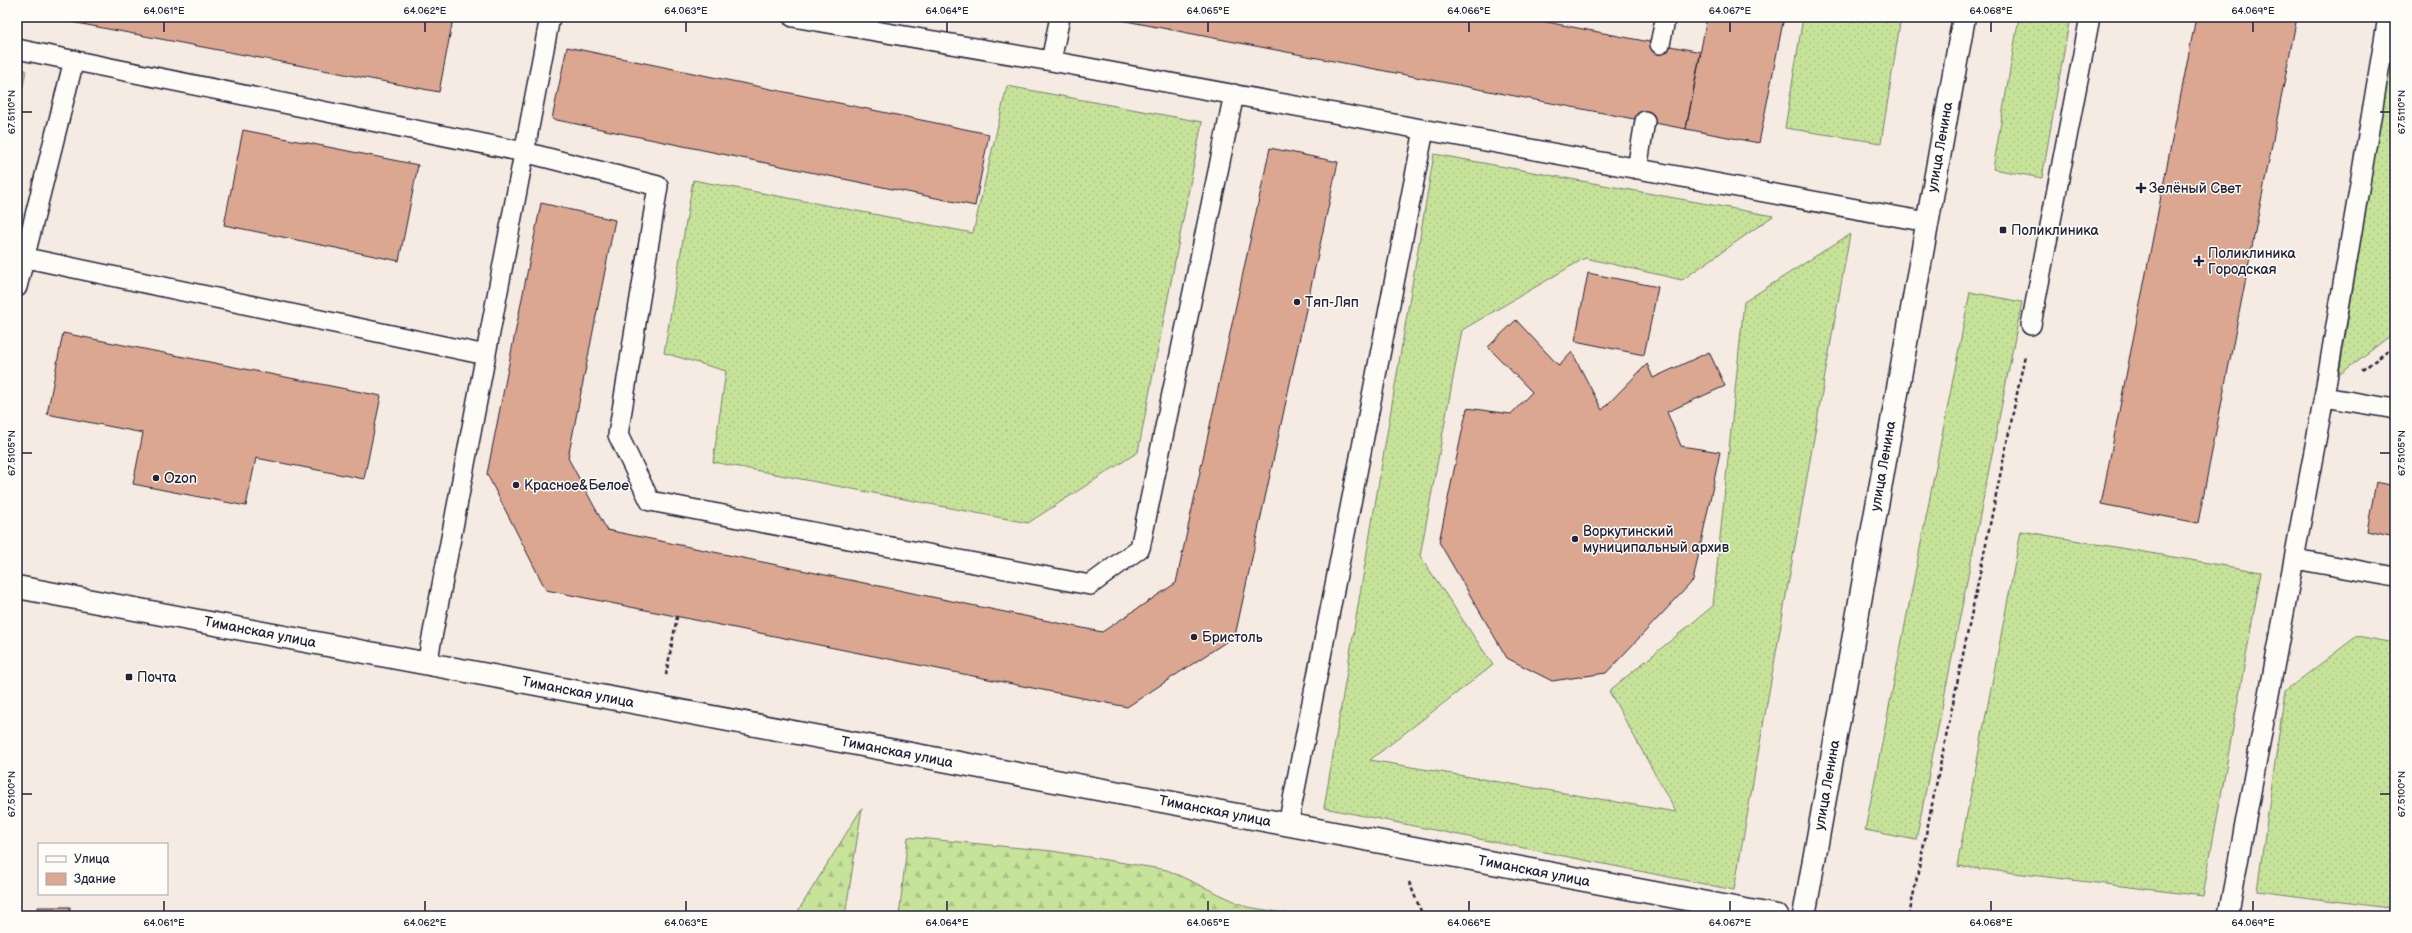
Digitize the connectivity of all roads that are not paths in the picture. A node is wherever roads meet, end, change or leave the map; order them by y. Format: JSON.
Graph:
{"nodes":[{"id":1,"x":550,"y":17,"type":"edge"},
{"id":2,"x":793,"y":17,"type":"edge"},
{"id":3,"x":1060,"y":17,"type":"edge"},
{"id":4,"x":1964,"y":17,"type":"edge"},
{"id":5,"x":2090,"y":17,"type":"edge"},
{"id":6,"x":2388,"y":17,"type":"edge"},
{"id":7,"x":1660,"y":18,"type":"edge"},
{"id":8,"x":1660,"y":44,"type":"dead end"},
{"id":9,"x":17,"y":48,"type":"edge"},
{"id":10,"x":74,"y":60,"type":"junction"},
{"id":11,"x":1051,"y":61,"type":"junction"},
{"id":12,"x":1234,"y":94,"type":"junction"},
{"id":13,"x":1645,"y":121,"type":"dead end"},
{"id":14,"x":1424,"y":130,"type":"junction"},
{"id":15,"x":524,"y":152,"type":"junction"},
{"id":16,"x":1637,"y":169,"type":"junction"},
{"id":17,"x":1927,"y":222,"type":"junction"},
{"id":18,"x":21,"y":257,"type":"edge"},
{"id":19,"x":17,"y":287,"type":"edge"},
{"id":20,"x":2031,"y":325,"type":"road end"},
{"id":21,"x":486,"y":355,"type":"junction"},
{"id":22,"x":2324,"y":397,"type":"junction"},
{"id":23,"x":2395,"y":410,"type":"edge"},
{"id":24,"x":2295,"y":559,"type":"junction"},
{"id":25,"x":2395,"y":577,"type":"edge"},
{"id":26,"x":17,"y":587,"type":"edge"},
{"id":27,"x":427,"y":664,"type":"junction"},
{"id":28,"x":1288,"y":825,"type":"junction"},
{"id":29,"x":1777,"y":916,"type":"edge"},
{"id":30,"x":1804,"y":916,"type":"edge"},
{"id":31,"x":2228,"y":916,"type":"edge"}],
"edges":[{"from":1,"to":15,"type":"lane"},
{"from":2,"to":11,"type":"lane"},
{"from":3,"to":11,"type":"lane"},
{"from":4,"to":17,"type":"street","name":"улица Ленина"},
{"from":5,"to":20,"type":"lane"},
{"from":6,"to":22,"type":"lane"},
{"from":7,"to":8,"type":"lane"},
{"from":9,"to":10,"type":"lane"},
{"from":10,"to":15,"type":"lane"},
{"from":10,"to":18,"type":"lane"},
{"from":11,"to":12,"type":"lane"},
{"from":12,"to":14,"type":"lane"},
{"from":12,"to":15,"type":"lane"},
{"from":13,"to":16,"type":"lane"},
{"from":14,"to":16,"type":"lane"},
{"from":14,"to":28,"type":"lane"},
{"from":15,"to":21,"type":"lane"},
{"from":16,"to":17,"type":"lane"},
{"from":17,"to":30,"type":"street","name":"улица Ленина"},
{"from":18,"to":19,"type":"lane"},
{"from":18,"to":21,"type":"lane"},
{"from":21,"to":27,"type":"lane"},
{"from":22,"to":23,"type":"lane"},
{"from":22,"to":24,"type":"lane"},
{"from":24,"to":25,"type":"lane"},
{"from":24,"to":31,"type":"lane"},
{"from":26,"to":27,"type":"street","name":"Тиманская улица"},
{"from":27,"to":28,"type":"street","name":"Тиманская улица"},
{"from":28,"to":29,"type":"street","name":"Тиманская улица"}]}
